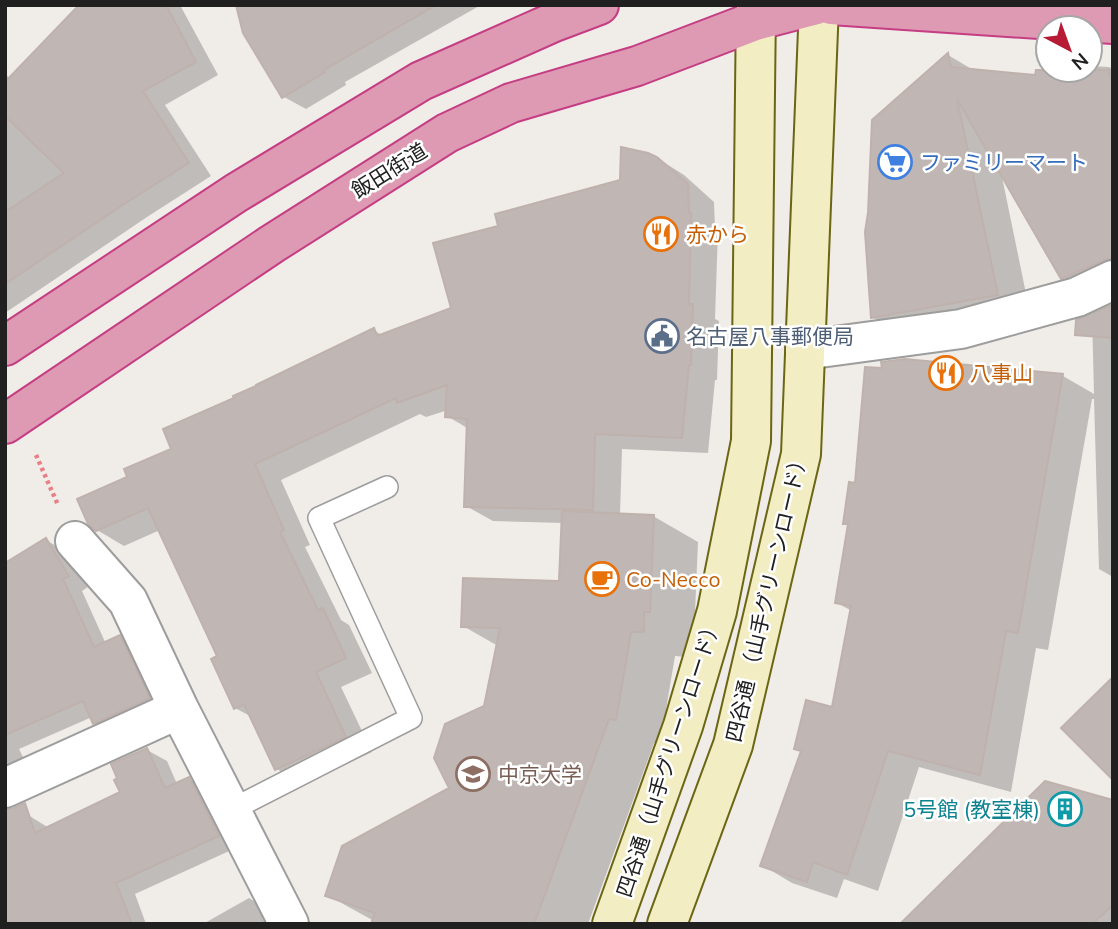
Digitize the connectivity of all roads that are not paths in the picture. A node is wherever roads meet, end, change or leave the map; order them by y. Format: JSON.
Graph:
{"nodes":[{"id":1,"x":599,"y":5,"type":"edge"},
{"id":2,"x":817,"y":5,"type":"edge"},
{"id":3,"x":831,"y":5,"type":"edge"},
{"id":4,"x":755,"y":13,"type":"edge"},
{"id":5,"x":1113,"y":24,"type":"edge"},
{"id":6,"x":1113,"y":280,"type":"edge"},
{"id":7,"x":5,"y":346,"type":"edge"},
{"id":8,"x":805,"y":350,"type":"junction"},
{"id":9,"x":5,"y":424,"type":"edge"},
{"id":10,"x":387,"y":487,"type":"dead end"},
{"id":11,"x":75,"y":541,"type":"road end"},
{"id":12,"x":178,"y":709,"type":"junction"},
{"id":13,"x":5,"y":788,"type":"edge"},
{"id":14,"x":230,"y":810,"type":"junction"},
{"id":15,"x":289,"y":924,"type":"edge"},
{"id":16,"x":612,"y":924,"type":"edge"},
{"id":17,"x":667,"y":924,"type":"edge"}],
"edges":[{"from":1,"to":7,"type":"highway"},
{"from":2,"to":4,"type":"highway","name":"飯田街道"},
{"from":2,"to":8,"type":"street","name":"四谷通 （山手グリーンロード）"},
{"from":3,"to":5,"type":"highway"},
{"from":4,"to":9,"type":"highway","name":"飯田街道"},
{"from":4,"to":16,"type":"street","name":"四谷通（山手グリーンロード）"},
{"from":6,"to":8,"type":"street"},
{"from":8,"to":17,"type":"street","name":"四谷通 （山手グリーンロード）"},
{"from":10,"to":14,"type":"lane"},
{"from":11,"to":12,"type":"street"},
{"from":12,"to":13,"type":"street"},
{"from":12,"to":14,"type":"street"},
{"from":14,"to":15,"type":"street"}]}
